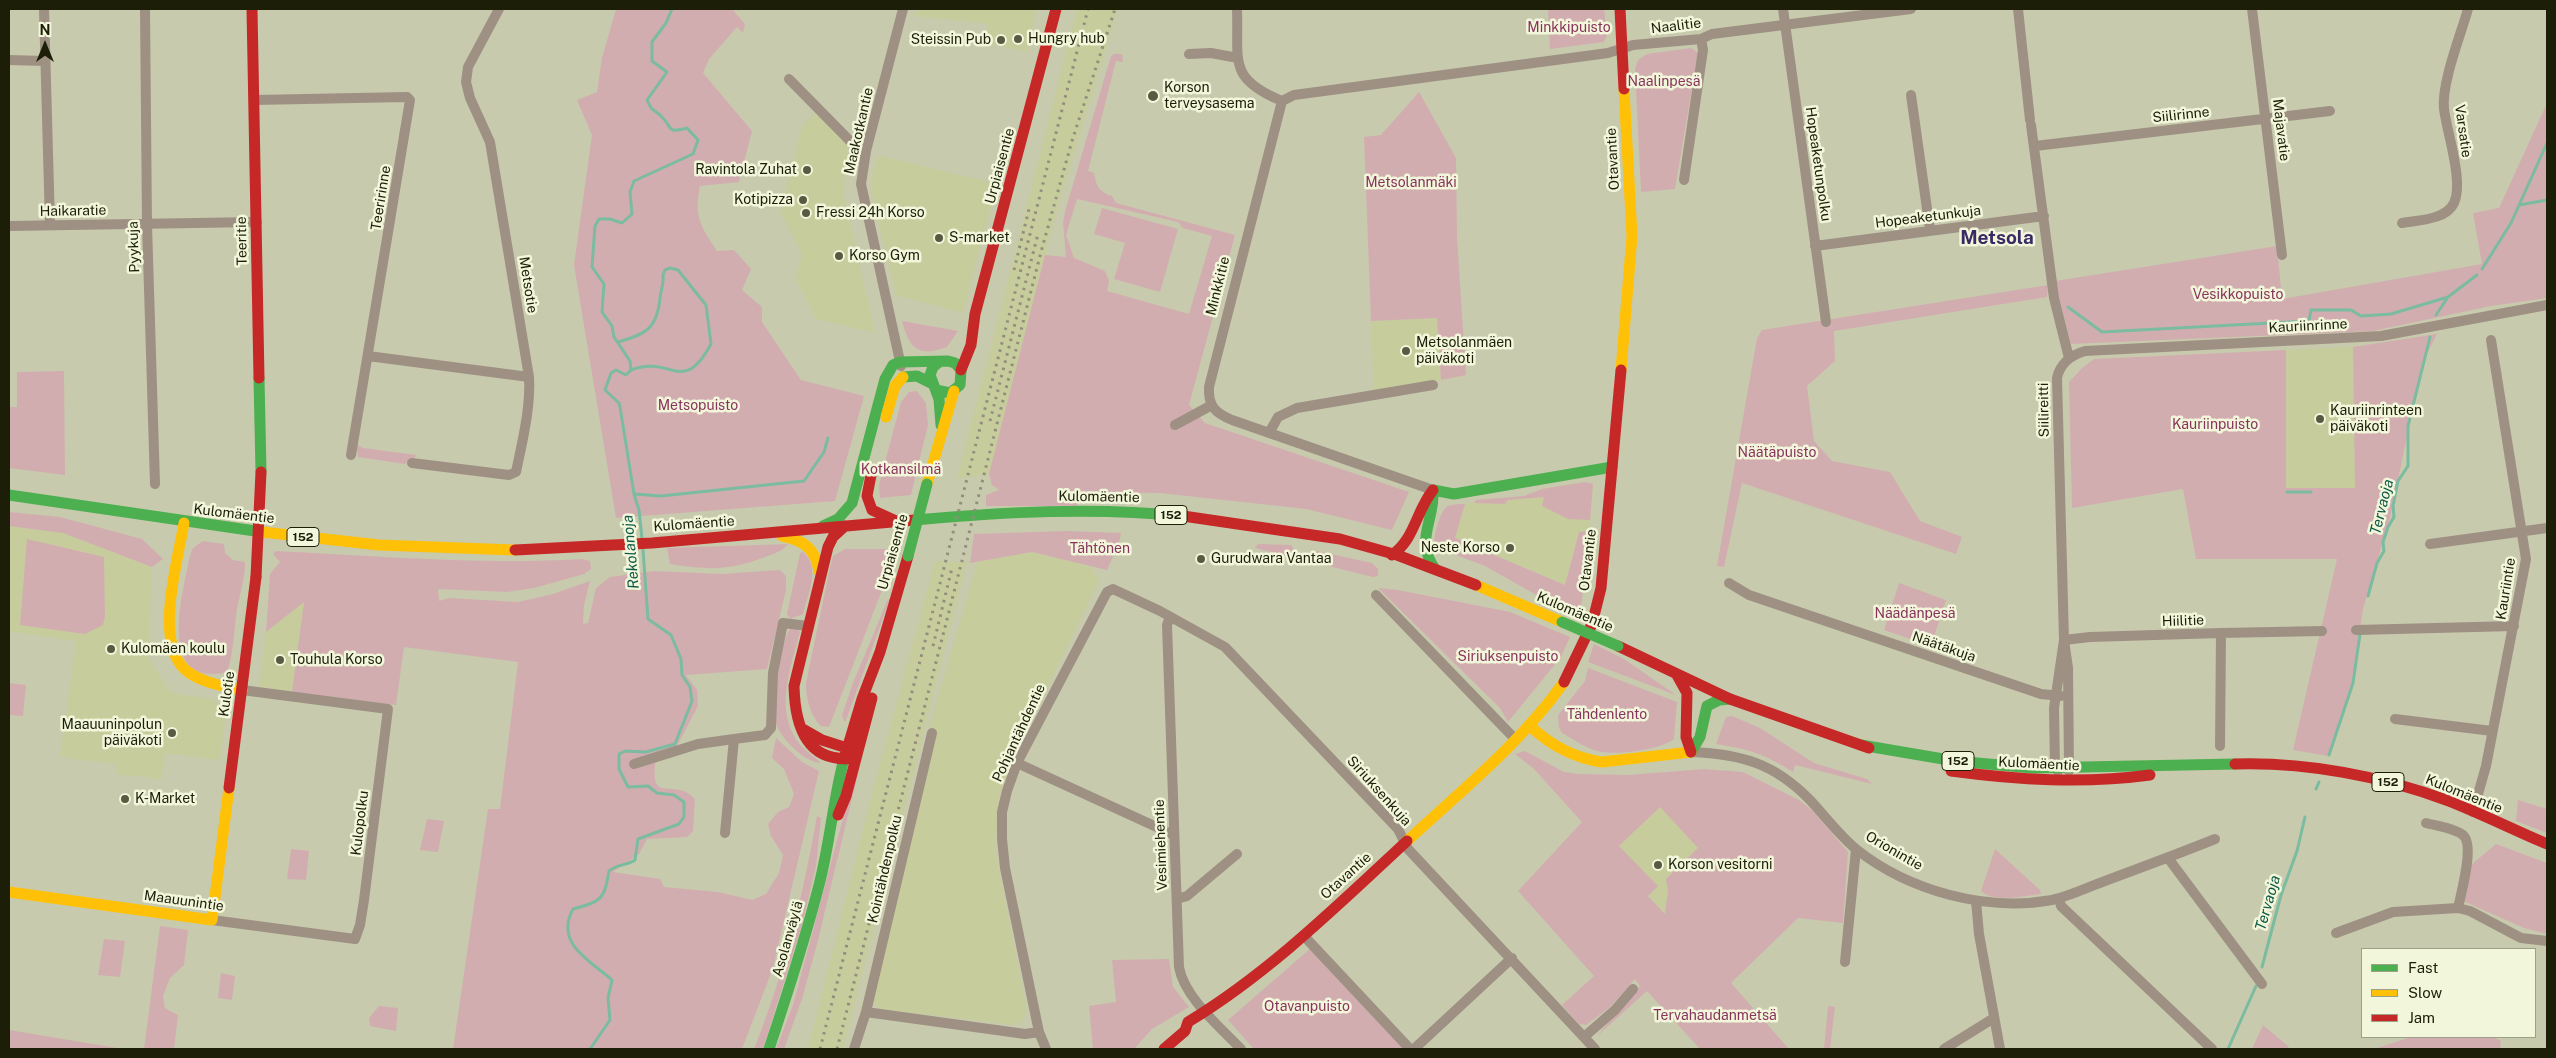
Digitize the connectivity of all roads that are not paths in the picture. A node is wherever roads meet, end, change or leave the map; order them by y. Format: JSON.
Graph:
{"nodes":[{"id":1,"x":44,"y":9,"type":"edge"},
{"id":2,"x":144,"y":9,"type":"edge"},
{"id":3,"x":252,"y":9,"type":"edge"},
{"id":4,"x":499,"y":9,"type":"edge"},
{"id":5,"x":903,"y":9,"type":"edge"},
{"id":6,"x":1056,"y":9,"type":"edge"},
{"id":7,"x":1237,"y":9,"type":"edge"},
{"id":8,"x":1620,"y":9,"type":"edge"},
{"id":9,"x":1783,"y":9,"type":"edge"},
{"id":10,"x":1906,"y":9,"type":"edge"},
{"id":11,"x":2018,"y":9,"type":"edge"},
{"id":12,"x":2252,"y":9,"type":"edge"},
{"id":13,"x":2468,"y":9,"type":"edge"},
{"id":14,"x":1786,"y":26,"type":"junction"},
{"id":15,"x":1701,"y":39,"type":"junction"},
{"id":16,"x":1622,"y":48,"type":"junction"},
{"id":17,"x":1189,"y":54,"type":"dead end"},
{"id":18,"x":1238,"y":58,"type":"junction"},
{"id":19,"x":9,"y":60,"type":"edge"},
{"id":20,"x":45,"y":61,"type":"junction"},
{"id":21,"x":789,"y":79,"type":"dead end"},
{"id":22,"x":1911,"y":95,"type":"dead end"},
{"id":23,"x":254,"y":100,"type":"junction"},
{"id":24,"x":1282,"y":101,"type":"junction"},
{"id":25,"x":2330,"y":111,"type":"dead end"},
{"id":26,"x":2266,"y":119,"type":"junction"},
{"id":27,"x":2035,"y":146,"type":"junction"},
{"id":28,"x":866,"y":151,"type":"junction"},
{"id":29,"x":1684,"y":180,"type":"dead end"},
{"id":30,"x":2044,"y":216,"type":"junction"},
{"id":31,"x":257,"y":222,"type":"junction"},
{"id":32,"x":2402,"y":223,"type":"dead end"},
{"id":33,"x":147,"y":224,"type":"junction"},
{"id":34,"x":50,"y":225,"type":"junction"},
{"id":35,"x":9,"y":226,"type":"edge"},
{"id":36,"x":1930,"y":230,"type":"junction"},
{"id":37,"x":1816,"y":246,"type":"junction"},
{"id":38,"x":2282,"y":255,"type":"dead end"},
{"id":39,"x":2547,"y":306,"type":"edge"},
{"id":40,"x":1826,"y":322,"type":"dead end"},
{"id":41,"x":972,"y":330,"type":"junction"},
{"id":42,"x":2491,"y":340,"type":"dead end"},
{"id":43,"x":368,"y":356,"type":"junction"},
{"id":44,"x":2069,"y":358,"type":"junction"},
{"id":45,"x":944,"y":361,"type":"junction"},
{"id":46,"x":900,"y":362,"type":"junction"},
{"id":47,"x":961,"y":370,"type":"junction"},
{"id":48,"x":529,"y":377,"type":"junction"},
{"id":49,"x":903,"y":377,"type":"junction"},
{"id":50,"x":1433,"y":385,"type":"dead end"},
{"id":51,"x":934,"y":387,"type":"junction"},
{"id":52,"x":954,"y":391,"type":"junction"},
{"id":53,"x":1210,"y":406,"type":"junction"},
{"id":54,"x":1175,"y":425,"type":"dead end"},
{"id":55,"x":942,"y":431,"type":"junction"},
{"id":56,"x":1269,"y":433,"type":"junction"},
{"id":57,"x":351,"y":455,"type":"dead end"},
{"id":58,"x":412,"y":462,"type":"dead end"},
{"id":59,"x":1612,"y":467,"type":"junction"},
{"id":60,"x":261,"y":472,"type":"joint"},
{"id":61,"x":155,"y":484,"type":"dead end"},
{"id":62,"x":1433,"y":490,"type":"junction"},
{"id":63,"x":9,"y":495,"type":"edge"},
{"id":64,"x":898,"y":522,"type":"junction"},
{"id":65,"x":184,"y":523,"type":"junction"},
{"id":66,"x":845,"y":526,"type":"junction"},
{"id":67,"x":2547,"y":528,"type":"edge"},
{"id":68,"x":816,"y":529,"type":"junction"},
{"id":69,"x":1294,"y":531,"type":"junction"},
{"id":70,"x":2522,"y":531,"type":"junction"},
{"id":71,"x":769,"y":534,"type":"junction"},
{"id":72,"x":2430,"y":544,"type":"dead end"},
{"id":73,"x":1392,"y":555,"type":"junction"},
{"id":74,"x":1435,"y":569,"type":"junction"},
{"id":75,"x":820,"y":574,"type":"junction"},
{"id":76,"x":1730,"y":583,"type":"dead end"},
{"id":77,"x":1112,"y":589,"type":"joint"},
{"id":78,"x":1376,"y":595,"type":"dead end"},
{"id":79,"x":1521,"y":605,"type":"junction"},
{"id":80,"x":1170,"y":617,"type":"junction"},
{"id":81,"x":808,"y":626,"type":"junction"},
{"id":82,"x":2514,"y":626,"type":"junction"},
{"id":83,"x":2356,"y":630,"type":"dead end"},
{"id":84,"x":2322,"y":631,"type":"dead end"},
{"id":85,"x":2221,"y":633,"type":"junction"},
{"id":86,"x":2064,"y":640,"type":"junction"},
{"id":87,"x":1618,"y":646,"type":"junction"},
{"id":88,"x":880,"y":652,"type":"junction"},
{"id":89,"x":1677,"y":675,"type":"junction"},
{"id":90,"x":242,"y":690,"type":"junction"},
{"id":91,"x":2056,"y":696,"type":"junction"},
{"id":92,"x":2069,"y":696,"type":"junction"},
{"id":93,"x":1730,"y":699,"type":"junction"},
{"id":94,"x":2395,"y":719,"type":"dead end"},
{"id":95,"x":1805,"y":724,"type":"junction"},
{"id":96,"x":1529,"y":725,"type":"junction"},
{"id":97,"x":801,"y":728,"type":"junction"},
{"id":98,"x":2492,"y":731,"type":"junction"},
{"id":99,"x":932,"y":733,"type":"dead end"},
{"id":100,"x":734,"y":739,"type":"junction"},
{"id":101,"x":1516,"y":740,"type":"junction"},
{"id":102,"x":1861,"y":745,"type":"junction"},
{"id":103,"x":2220,"y":746,"type":"dead end"},
{"id":104,"x":847,"y":748,"type":"junction"},
{"id":105,"x":1691,"y":752,"type":"junction"},
{"id":106,"x":855,"y":758,"type":"junction"},
{"id":107,"x":843,"y":761,"type":"junction"},
{"id":108,"x":1017,"y":763,"type":"junction"},
{"id":109,"x":634,"y":764,"type":"dead end"},
{"id":110,"x":2219,"y":764,"type":"junction"},
{"id":111,"x":2056,"y":768,"type":"junction"},
{"id":112,"x":2071,"y":768,"type":"junction"},
{"id":113,"x":2064,"y":781,"type":"junction"},
{"id":114,"x":2473,"y":812,"type":"junction"},
{"id":115,"x":2426,"y":823,"type":"dead end"},
{"id":116,"x":725,"y":832,"type":"dead end"},
{"id":117,"x":830,"y":835,"type":"junction"},
{"id":118,"x":1174,"y":835,"type":"junction"},
{"id":119,"x":2215,"y":839,"type":"dead end"},
{"id":120,"x":1405,"y":842,"type":"junction"},
{"id":121,"x":2547,"y":844,"type":"edge"},
{"id":122,"x":1856,"y":849,"type":"junction"},
{"id":123,"x":1237,"y":854,"type":"dead end"},
{"id":124,"x":2168,"y":858,"type":"junction"},
{"id":125,"x":9,"y":892,"type":"edge"},
{"id":126,"x":2059,"y":898,"type":"junction"},
{"id":127,"x":1177,"y":899,"type":"junction"},
{"id":128,"x":1976,"y":901,"type":"junction"},
{"id":129,"x":2458,"y":908,"type":"junction"},
{"id":130,"x":212,"y":920,"type":"junction"},
{"id":131,"x":2336,"y":933,"type":"dead end"},
{"id":132,"x":1304,"y":936,"type":"junction"},
{"id":133,"x":355,"y":939,"type":"joint"},
{"id":134,"x":2547,"y":941,"type":"edge"},
{"id":135,"x":1512,"y":958,"type":"junction"},
{"id":136,"x":1844,"y":962,"type":"dead end"},
{"id":137,"x":2262,"y":984,"type":"dead end"},
{"id":138,"x":1633,"y":989,"type":"dead end"},
{"id":139,"x":1206,"y":1011,"type":"junction"},
{"id":140,"x":866,"y":1012,"type":"junction"},
{"id":141,"x":1994,"y":1018,"type":"junction"},
{"id":142,"x":1040,"y":1032,"type":"junction"},
{"id":143,"x":1584,"y":1037,"type":"junction"},
{"id":144,"x":769,"y":1049,"type":"edge"},
{"id":145,"x":854,"y":1049,"type":"edge"},
{"id":146,"x":1046,"y":1049,"type":"edge"},
{"id":147,"x":1164,"y":1049,"type":"edge"},
{"id":148,"x":1241,"y":1049,"type":"edge"},
{"id":149,"x":1412,"y":1049,"type":"edge"},
{"id":150,"x":1595,"y":1049,"type":"edge"},
{"id":151,"x":1944,"y":1049,"type":"edge"},
{"id":152,"x":2000,"y":1049,"type":"edge"},
{"id":153,"x":2212,"y":1049,"type":"edge"}],
"edges":[{"from":1,"to":20,"type":"street"},
{"from":2,"to":33,"type":"street","name":"Pyykuja"},
{"from":3,"to":23,"type":"main road","name":"Teeritie"},
{"from":4,"to":48,"type":"street","name":"Metsotie"},
{"from":5,"to":28,"type":"street","name":"Maakotkantie"},
{"from":6,"to":41,"type":"main road","name":"Urpiaisentie"},
{"from":7,"to":18,"type":"street"},
{"from":8,"to":16,"type":"main road","name":"Otavantie"},
{"from":9,"to":14,"type":"street","name":"Hopeaketunpolku"},
{"from":10,"to":14,"type":"street","name":"Naalitie"},
{"from":11,"to":27,"type":"street"},
{"from":12,"to":26,"type":"street","name":"Majavatie"},
{"from":13,"to":32,"type":"street","name":"Varsatie"},
{"from":14,"to":15,"type":"street","name":"Naalitie"},
{"from":14,"to":37,"type":"street","name":"Hopeaketunpolku"},
{"from":15,"to":16,"type":"street","name":"Naalitie"},
{"from":15,"to":29,"type":"street"},
{"from":16,"to":24,"type":"street"},
{"from":16,"to":59,"type":"main road","name":"Otavantie"},
{"from":17,"to":18,"type":"street"},
{"from":18,"to":24,"type":"street"},
{"from":19,"to":20,"type":"street"},
{"from":20,"to":34,"type":"street"},
{"from":21,"to":28,"type":"street"},
{"from":22,"to":36,"type":"street"},
{"from":23,"to":31,"type":"main road","name":"Teeritie"},
{"from":23,"to":43,"type":"street","name":"Teeririnne"},
{"from":24,"to":53,"type":"street","name":"Minkkitie"},
{"from":25,"to":26,"type":"street","name":"Siilirinne"},
{"from":26,"to":27,"type":"street","name":"Siilirinne"},
{"from":26,"to":38,"type":"street","name":"Majavatie"},
{"from":27,"to":30,"type":"street"},
{"from":28,"to":46,"type":"street","name":"Maakotkantie"},
{"from":30,"to":36,"type":"street","name":"Hopeaketunkuja"},
{"from":30,"to":44,"type":"street"},
{"from":31,"to":33,"type":"street","name":"Haikaratie"},
{"from":31,"to":60,"type":"main road","name":"Teeritie"},
{"from":33,"to":34,"type":"street","name":"Haikaratie"},
{"from":33,"to":61,"type":"street","name":"Pyykuja"},
{"from":34,"to":35,"type":"street","name":"Haikaratie"},
{"from":36,"to":37,"type":"street","name":"Hopeaketunkuja"},
{"from":37,"to":40,"type":"street","name":"Hopeaketunpolku"},
{"from":39,"to":44,"type":"street","name":"Kauriinrinne"},
{"from":41,"to":45,"type":"main road","name":"Urpiaisentie"},
{"from":41,"to":47,"type":"main road","name":"Urpiaisentie"},
{"from":42,"to":70,"type":"street","name":"Kauriintie"},
{"from":43,"to":48,"type":"street"},
{"from":43,"to":57,"type":"street","name":"Teeririnne"},
{"from":44,"to":86,"type":"street","name":"Siilireitti"},
{"from":45,"to":46,"type":"main road"},
{"from":45,"to":47,"type":"main road"},
{"from":45,"to":51,"type":"main road","name":"Urpiaisentie"},
{"from":46,"to":49,"type":"street","name":"Maakotkantie"},
{"from":46,"to":68,"type":"main road"},
{"from":47,"to":52,"type":"main road","name":"Urpiaisentie"},
{"from":48,"to":58,"type":"street","name":"Metsotie"},
{"from":49,"to":51,"type":"main road"},
{"from":49,"to":64,"type":"main road"},
{"from":50,"to":56,"type":"street"},
{"from":51,"to":52,"type":"main road"},
{"from":51,"to":55,"type":"main road","name":"Urpiaisentie"},
{"from":52,"to":55,"type":"main road","name":"Urpiaisentie"},
{"from":53,"to":54,"type":"street"},
{"from":53,"to":56,"type":"street"},
{"from":55,"to":88,"type":"main road","name":"Urpiaisentie","bridge":true},
{"from":56,"to":62,"type":"street"},
{"from":59,"to":62,"type":"main road"},
{"from":59,"to":96,"type":"main road","name":"Otavantie"},
{"from":60,"to":90,"type":"main road","name":"Kulotie","bridge":true},
{"from":62,"to":73,"type":"main road"},
{"from":62,"to":74,"type":"main road"},
{"from":63,"to":65,"type":"main road","name":"Kulomäentie","number":"152"},
{"from":64,"to":66,"type":"main road","name":"Kulomäentie","number":"152"},
{"from":64,"to":69,"type":"main road","name":"Kulomäentie","number":"152"},
{"from":65,"to":71,"type":"main road","name":"Kulomäentie","number":"152"},
{"from":65,"to":90,"type":"main road"},
{"from":66,"to":68,"type":"main road","name":"Kulomäentie","number":"152"},
{"from":66,"to":75,"type":"main road"},
{"from":67,"to":70,"type":"street"},
{"from":68,"to":71,"type":"main road","name":"Kulomäentie","number":"152"},
{"from":69,"to":73,"type":"main road","name":"Kulomäentie","number":"152"},
{"from":69,"to":79,"type":"main road","name":"Kulomäentie","number":"152"},
{"from":70,"to":72,"type":"street"},
{"from":70,"to":82,"type":"street","name":"Kauriintie"},
{"from":71,"to":75,"type":"main road"},
{"from":73,"to":74,"type":"main road","name":"Kulomäentie","number":"152"},
{"from":74,"to":79,"type":"main road","name":"Kulomäentie","number":"152"},
{"from":75,"to":81,"type":"main road"},
{"from":76,"to":91,"type":"street","name":"Näätäkuja"},
{"from":77,"to":80,"type":"street","name":"Siriuksenkuja"},
{"from":77,"to":108,"type":"street","name":"Pohjantähdentie"},
{"from":78,"to":101,"type":"street"},
{"from":79,"to":87,"type":"main road","name":"Kulomäentie","number":"152","bridge":true},
{"from":80,"to":118,"type":"street","name":"Vesimiehentie"},
{"from":80,"to":120,"type":"street","name":"Siriuksenkuja"},
{"from":81,"to":97,"type":"main road"},
{"from":81,"to":100,"type":"street"},
{"from":82,"to":83,"type":"street"},
{"from":82,"to":98,"type":"street","name":"Kauriintie"},
{"from":84,"to":85,"type":"street"},
{"from":85,"to":86,"type":"street","name":"Hiilitie"},
{"from":85,"to":103,"type":"street","name":"Hiilitie"},
{"from":86,"to":91,"type":"street","name":"Siilireitti"},
{"from":86,"to":92,"type":"street","name":"Siilireitti"},
{"from":87,"to":89,"type":"main road","name":"Kulomäentie","number":"152"},
{"from":87,"to":95,"type":"main road","name":"Kulomäentie","number":"152"},
{"from":88,"to":104,"type":"main road","name":"Urpiaisentie"},
{"from":88,"to":106,"type":"main road","name":"Urpiaisentie"},
{"from":89,"to":93,"type":"main road","name":"Kulomäentie","number":"152"},
{"from":89,"to":105,"type":"main road"},
{"from":90,"to":130,"type":"main road","name":"Kulotie"},
{"from":90,"to":133,"type":"street","name":"Kulopolku"},
{"from":91,"to":92,"type":"street","name":"Näätäkuja"},
{"from":91,"to":111,"type":"street","name":"Siilireitti"},
{"from":92,"to":112,"type":"street","name":"Siilireitti"},
{"from":93,"to":95,"type":"main road","name":"Kulomäentie","number":"152"},
{"from":93,"to":105,"type":"main road"},
{"from":94,"to":98,"type":"street"},
{"from":95,"to":102,"type":"main road","name":"Kulomäentie","number":"152"},
{"from":96,"to":101,"type":"main road","name":"Otavantie"},
{"from":96,"to":105,"type":"main road","name":"Orionintie"},
{"from":97,"to":104,"type":"main road"},
{"from":97,"to":107,"type":"main road"},
{"from":98,"to":114,"type":"street","name":"Kauriintie"},
{"from":99,"to":140,"type":"street","name":"Kointähdenpolku"},
{"from":100,"to":109,"type":"street"},
{"from":100,"to":116,"type":"street"},
{"from":101,"to":120,"type":"main road","name":"Otavantie"},
{"from":102,"to":111,"type":"main road","name":"Kulomäentie","number":"152"},
{"from":102,"to":113,"type":"main road","name":"Kulomäentie","number":"152"},
{"from":104,"to":106,"type":"main road"},
{"from":104,"to":107,"type":"main road","name":"Urpiaisentie"},
{"from":105,"to":122,"type":"street","name":"Orionintie"},
{"from":106,"to":107,"type":"main road"},
{"from":106,"to":117,"type":"main road","name":"Asolanväylä"},
{"from":107,"to":117,"type":"main road","name":"Asolanväylä"},
{"from":108,"to":118,"type":"street"},
{"from":108,"to":142,"type":"street","name":"Pohjantähdentie"},
{"from":110,"to":112,"type":"main road","name":"Kulomäentie","number":"152"},
{"from":110,"to":113,"type":"main road","name":"Kulomäentie","number":"152"},
{"from":110,"to":114,"type":"main road","name":"Kulomäentie","number":"152"},
{"from":111,"to":112,"type":"main road","name":"Kulomäentie","number":"152"},
{"from":111,"to":113,"type":"street"},
{"from":112,"to":113,"type":"street","name":"Siilireitti"},
{"from":114,"to":121,"type":"main road","name":"Kulomäentie","number":"152"},
{"from":115,"to":129,"type":"street"},
{"from":117,"to":144,"type":"main road","name":"Asolanväylä"},
{"from":118,"to":127,"type":"street","name":"Vesimiehentie"},
{"from":119,"to":124,"type":"street","name":"Orionintie"},
{"from":120,"to":132,"type":"main road","name":"Otavantie"},
{"from":120,"to":135,"type":"street","name":"Siriuksenkuja"},
{"from":122,"to":128,"type":"street","name":"Orionintie"},
{"from":122,"to":136,"type":"street"},
{"from":123,"to":127,"type":"street"},
{"from":124,"to":126,"type":"street","name":"Orionintie"},
{"from":124,"to":137,"type":"street"},
{"from":125,"to":130,"type":"main road","name":"Maauunintie"},
{"from":126,"to":128,"type":"street","name":"Orionintie"},
{"from":126,"to":153,"type":"street"},
{"from":127,"to":139,"type":"street","name":"Vesimiehentie"},
{"from":128,"to":141,"type":"street"},
{"from":129,"to":131,"type":"street"},
{"from":129,"to":134,"type":"street"},
{"from":130,"to":133,"type":"street","name":"Maauunintie"},
{"from":132,"to":139,"type":"main road","name":"Otavantie"},
{"from":132,"to":149,"type":"street"},
{"from":135,"to":143,"type":"street","name":"Siriuksenkuja"},
{"from":135,"to":149,"type":"street"},
{"from":138,"to":143,"type":"street"},
{"from":139,"to":147,"type":"main road","name":"Otavantie"},
{"from":139,"to":148,"type":"street","name":"Vesimiehentie"},
{"from":140,"to":142,"type":"street"},
{"from":140,"to":145,"type":"street","name":"Kointähdenpolku"},
{"from":141,"to":151,"type":"street"},
{"from":141,"to":152,"type":"street"},
{"from":142,"to":146,"type":"street","name":"Pohjantähdentie"},
{"from":143,"to":150,"type":"street","name":"Siriuksenkuja"}]}
